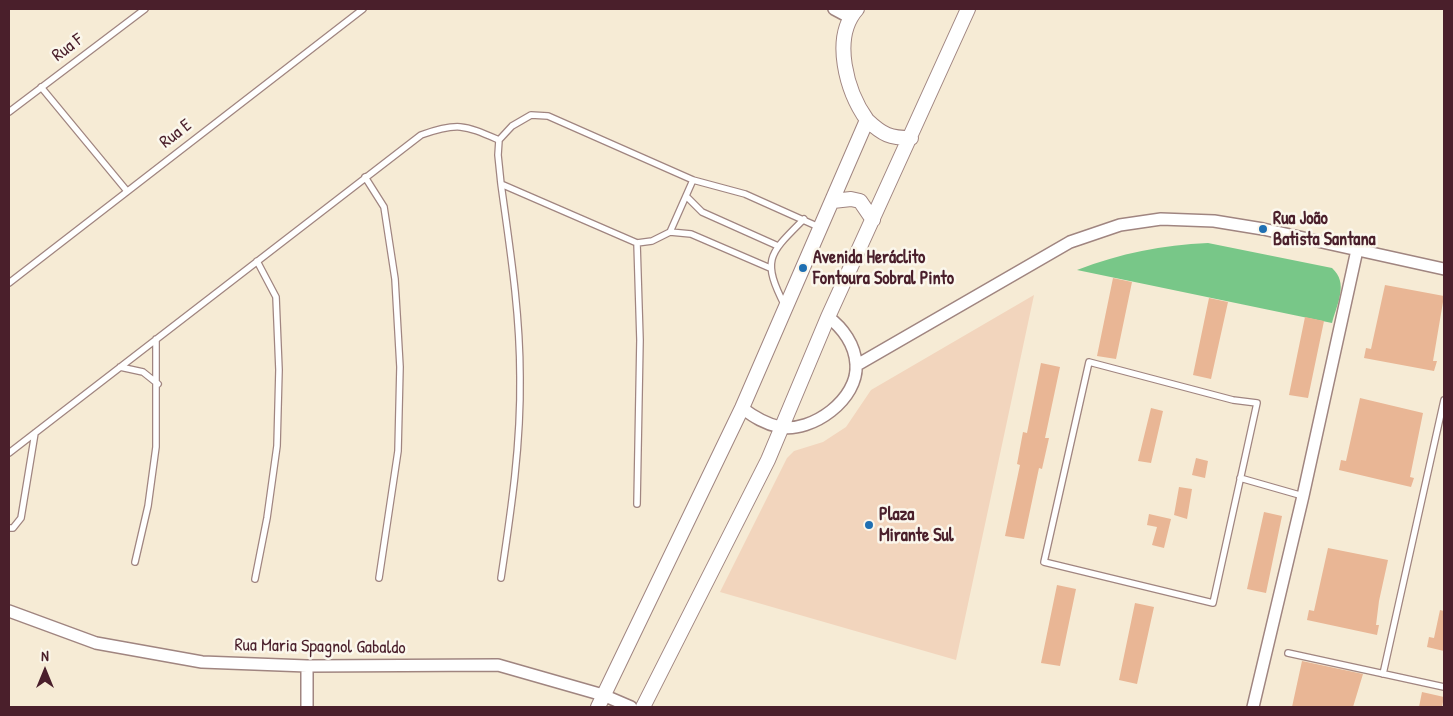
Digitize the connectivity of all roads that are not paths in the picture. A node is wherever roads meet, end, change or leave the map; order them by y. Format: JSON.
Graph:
{"nodes":[{"id":1,"x":145,"y":9,"type":"edge"},
{"id":2,"x":363,"y":9,"type":"edge"},
{"id":3,"x":834,"y":9,"type":"edge"},
{"id":4,"x":968,"y":9,"type":"edge"},
{"id":5,"x":853,"y":13,"type":"edge"},
{"id":6,"x":41,"y":87,"type":"junction"},
{"id":7,"x":9,"y":112,"type":"edge"},
{"id":8,"x":867,"y":120,"type":"junction"},
{"id":9,"x":911,"y":138,"type":"junction"},
{"id":10,"x":499,"y":140,"type":"junction"},
{"id":11,"x":365,"y":177,"type":"junction"},
{"id":12,"x":693,"y":180,"type":"junction"},
{"id":13,"x":502,"y":184,"type":"junction"},
{"id":14,"x":127,"y":191,"type":"junction"},
{"id":15,"x":686,"y":196,"type":"junction"},
{"id":16,"x":832,"y":201,"type":"junction"},
{"id":17,"x":804,"y":219,"type":"junction"},
{"id":18,"x":873,"y":220,"type":"junction"},
{"id":19,"x":821,"y":228,"type":"junction"},
{"id":20,"x":670,"y":232,"type":"junction"},
{"id":21,"x":637,"y":243,"type":"junction"},
{"id":22,"x":778,"y":246,"type":"junction"},
{"id":23,"x":1357,"y":250,"type":"junction"},
{"id":24,"x":257,"y":261,"type":"junction"},
{"id":25,"x":770,"y":268,"type":"junction"},
{"id":26,"x":1444,"y":269,"type":"edge"},
{"id":27,"x":9,"y":283,"type":"edge"},
{"id":28,"x":786,"y":309,"type":"junction"},
{"id":29,"x":828,"y":317,"type":"junction"},
{"id":30,"x":156,"y":339,"type":"junction"},
{"id":31,"x":856,"y":365,"type":"junction"},
{"id":32,"x":120,"y":368,"type":"junction"},
{"id":33,"x":158,"y":384,"type":"junction"},
{"id":34,"x":1444,"y":400,"type":"edge"},
{"id":35,"x":742,"y":408,"type":"junction"},
{"id":36,"x":781,"y":427,"type":"junction"},
{"id":37,"x":35,"y":433,"type":"junction"},
{"id":38,"x":9,"y":453,"type":"edge"},
{"id":39,"x":1240,"y":478,"type":"junction"},
{"id":40,"x":1303,"y":496,"type":"junction"},
{"id":41,"x":637,"y":504,"type":"dead end"},
{"id":42,"x":9,"y":528,"type":"edge"},
{"id":43,"x":135,"y":562,"type":"dead end"},
{"id":44,"x":378,"y":578,"type":"dead end"},
{"id":45,"x":502,"y":578,"type":"dead end"},
{"id":46,"x":255,"y":579,"type":"dead end"},
{"id":47,"x":9,"y":611,"type":"edge"},
{"id":48,"x":1288,"y":653,"type":"dead end"},
{"id":49,"x":307,"y":666,"type":"junction"},
{"id":50,"x":1383,"y":674,"type":"junction"},
{"id":51,"x":1444,"y":687,"type":"edge"},
{"id":52,"x":601,"y":701,"type":"edge"},
{"id":53,"x":307,"y":707,"type":"edge"},
{"id":54,"x":631,"y":707,"type":"edge"},
{"id":55,"x":643,"y":707,"type":"edge"},
{"id":56,"x":1253,"y":707,"type":"edge"}],
"edges":[{"from":1,"to":6,"type":"lane","name":"Rua F"},
{"from":2,"to":14,"type":"lane","name":"Rua E"},
{"from":3,"to":5,"type":"street"},
{"from":4,"to":9,"type":"street"},
{"from":5,"to":8,"type":"street"},
{"from":6,"to":7,"type":"lane","name":"Rua F"},
{"from":6,"to":14,"type":"lane"},
{"from":8,"to":9,"type":"street"},
{"from":8,"to":16,"type":"street"},
{"from":9,"to":18,"type":"street"},
{"from":10,"to":11,"type":"lane"},
{"from":10,"to":12,"type":"lane"},
{"from":10,"to":13,"type":"lane"},
{"from":11,"to":24,"type":"lane"},
{"from":11,"to":44,"type":"lane"},
{"from":12,"to":15,"type":"lane"},
{"from":12,"to":17,"type":"lane"},
{"from":13,"to":21,"type":"lane"},
{"from":13,"to":45,"type":"lane"},
{"from":14,"to":27,"type":"lane","name":"Rua E"},
{"from":15,"to":20,"type":"lane"},
{"from":15,"to":22,"type":"lane"},
{"from":16,"to":18,"type":"street"},
{"from":16,"to":19,"type":"street"},
{"from":17,"to":19,"type":"lane"},
{"from":17,"to":22,"type":"lane"},
{"from":18,"to":29,"type":"street"},
{"from":19,"to":28,"type":"street"},
{"from":20,"to":21,"type":"lane"},
{"from":20,"to":25,"type":"lane"},
{"from":21,"to":41,"type":"lane"},
{"from":22,"to":25,"type":"lane"},
{"from":23,"to":26,"type":"street"},
{"from":23,"to":31,"type":"street"},
{"from":23,"to":40,"type":"street"},
{"from":24,"to":30,"type":"lane"},
{"from":24,"to":46,"type":"lane"},
{"from":25,"to":28,"type":"lane"},
{"from":28,"to":35,"type":"street"},
{"from":29,"to":31,"type":"street"},
{"from":29,"to":36,"type":"street"},
{"from":30,"to":32,"type":"lane"},
{"from":30,"to":33,"type":"lane"},
{"from":31,"to":36,"type":"street"},
{"from":32,"to":33,"type":"lane"},
{"from":32,"to":37,"type":"lane"},
{"from":33,"to":43,"type":"lane"},
{"from":34,"to":50,"type":"lane"},
{"from":35,"to":36,"type":"street"},
{"from":35,"to":52,"type":"street"},
{"from":36,"to":55,"type":"street"},
{"from":37,"to":38,"type":"lane"},
{"from":37,"to":42,"type":"lane"},
{"from":39,"to":39,"type":"lane"},
{"from":39,"to":40,"type":"lane"},
{"from":40,"to":56,"type":"street"},
{"from":47,"to":49,"type":"street","name":"Rua Maria Spagnol Gabaldo"},
{"from":48,"to":50,"type":"lane"},
{"from":49,"to":52,"type":"street","name":"Rua Maria Spagnol Gabaldo"},
{"from":49,"to":53,"type":"street"},
{"from":50,"to":51,"type":"lane"},
{"from":52,"to":54,"type":"street","name":"Rua Maria Spagnol Gabaldo"}]}
